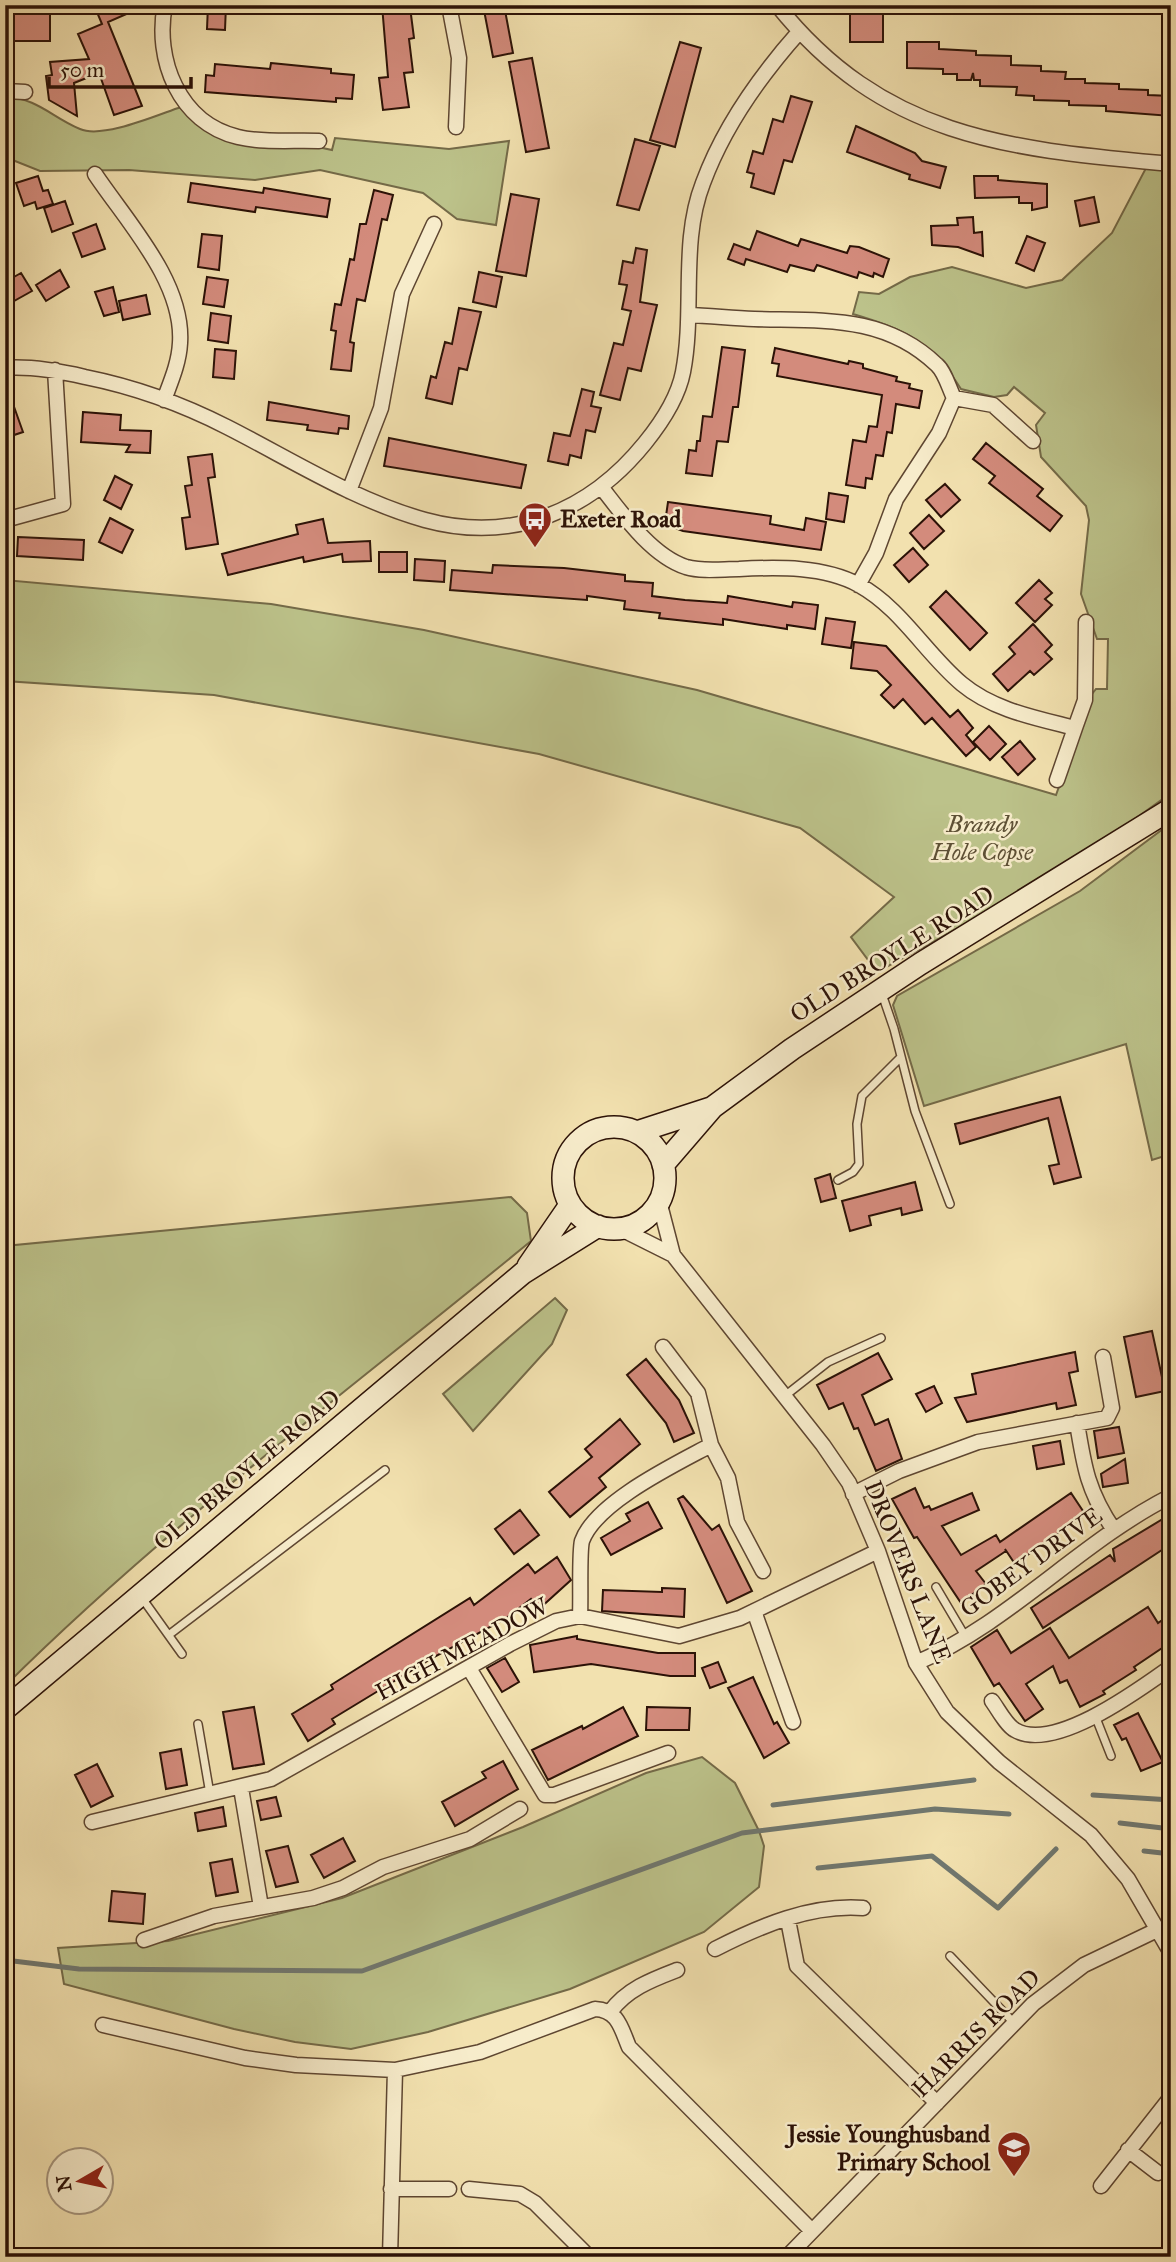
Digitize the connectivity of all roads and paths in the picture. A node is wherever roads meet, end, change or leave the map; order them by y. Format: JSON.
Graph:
{"nodes":[{"id":1,"x":165,"y":5,"type":"edge"},
{"id":2,"x":449,"y":5,"type":"edge"},
{"id":3,"x":777,"y":5,"type":"edge"},
{"id":4,"x":799,"y":32,"type":"junction"},
{"id":5,"x":5,"y":91,"type":"edge"},
{"id":6,"x":25,"y":92,"type":"dead end"},
{"id":7,"x":456,"y":127,"type":"dead end"},
{"id":8,"x":319,"y":141,"type":"dead end"},
{"id":9,"x":1171,"y":164,"type":"edge"},
{"id":10,"x":95,"y":174,"type":"dead end"},
{"id":11,"x":434,"y":224,"type":"dead end"},
{"id":12,"x":689,"y":315,"type":"junction"},
{"id":13,"x":5,"y":368,"type":"edge"},
{"id":14,"x":55,"y":370,"type":"junction"},
{"id":15,"x":954,"y":398,"type":"junction"},
{"id":16,"x":164,"y":400,"type":"junction"},
{"id":17,"x":1033,"y":441,"type":"dead end"},
{"id":18,"x":602,"y":488,"type":"junction"},
{"id":19,"x":349,"y":491,"type":"junction"},
{"id":20,"x":5,"y":520,"type":"edge"},
{"id":21,"x":858,"y":585,"type":"junction"},
{"id":22,"x":1086,"y":622,"type":"dead end"},
{"id":23,"x":1075,"y":728,"type":"junction"},
{"id":24,"x":1057,"y":780,"type":"dead end"},
{"id":25,"x":1171,"y":809,"type":"edge"},
{"id":26,"x":880,"y":990,"type":"junction"},
{"id":27,"x":901,"y":1057,"type":"junction"},
{"id":28,"x":713,"y":1107,"type":"junction"},
{"id":29,"x":637,"y":1132,"type":"junction"},
{"id":30,"x":663,"y":1165,"type":"junction"},
{"id":31,"x":838,"y":1180,"type":"dead end"},
{"id":32,"x":659,"y":1201,"type":"junction"},
{"id":33,"x":950,"y":1204,"type":"dead end"},
{"id":34,"x":570,"y":1205,"type":"junction"},
{"id":35,"x":598,"y":1226,"type":"junction"},
{"id":36,"x":621,"y":1229,"type":"junction"},
{"id":37,"x":673,"y":1255,"type":"junction"},
{"id":38,"x":523,"y":1273,"type":"junction"},
{"id":39,"x":881,"y":1338,"type":"dead end"},
{"id":40,"x":663,"y":1347,"type":"dead end"},
{"id":41,"x":1103,"y":1357,"type":"dead end"},
{"id":42,"x":786,"y":1395,"type":"junction"},
{"id":43,"x":1077,"y":1423,"type":"junction"},
{"id":44,"x":711,"y":1445,"type":"junction"},
{"id":45,"x":385,"y":1470,"type":"dead end"},
{"id":46,"x":853,"y":1494,"type":"junction"},
{"id":47,"x":1171,"y":1496,"type":"edge"},
{"id":48,"x":1114,"y":1530,"type":"junction"},
{"id":49,"x":878,"y":1551,"type":"junction"},
{"id":50,"x":763,"y":1571,"type":"dead end"},
{"id":51,"x":936,"y":1587,"type":"dead end"},
{"id":52,"x":139,"y":1595,"type":"junction"},
{"id":53,"x":754,"y":1611,"type":"junction"},
{"id":54,"x":580,"y":1616,"type":"junction"},
{"id":55,"x":170,"y":1634,"type":"junction"},
{"id":56,"x":965,"y":1637,"type":"junction"},
{"id":57,"x":182,"y":1654,"type":"dead end"},
{"id":58,"x":916,"y":1663,"type":"junction"},
{"id":59,"x":1171,"y":1667,"type":"edge"},
{"id":60,"x":469,"y":1668,"type":"junction"},
{"id":61,"x":992,"y":1700,"type":"dead end"},
{"id":62,"x":5,"y":1709,"type":"edge"},
{"id":63,"x":1096,"y":1718,"type":"junction"},
{"id":64,"x":793,"y":1723,"type":"dead end"},
{"id":65,"x":198,"y":1724,"type":"dead end"},
{"id":66,"x":668,"y":1753,"type":"dead end"},
{"id":67,"x":1111,"y":1756,"type":"dead end"},
{"id":68,"x":241,"y":1788,"type":"junction"},
{"id":69,"x":210,"y":1794,"type":"junction"},
{"id":70,"x":520,"y":1810,"type":"dead end"},
{"id":71,"x":92,"y":1822,"type":"dead end"},
{"id":72,"x":261,"y":1907,"type":"junction"},
{"id":73,"x":863,"y":1909,"type":"dead end"},
{"id":74,"x":788,"y":1920,"type":"junction"},
{"id":75,"x":1159,"y":1929,"type":"junction"},
{"id":76,"x":144,"y":1940,"type":"dead end"},
{"id":77,"x":715,"y":1949,"type":"dead end"},
{"id":78,"x":1171,"y":1953,"type":"edge"},
{"id":79,"x":950,"y":1956,"type":"dead end"},
{"id":80,"x":677,"y":1970,"type":"dead end"},
{"id":81,"x":610,"y":2012,"type":"junction"},
{"id":82,"x":1014,"y":2023,"type":"junction"},
{"id":83,"x":103,"y":2025,"type":"dead end"},
{"id":84,"x":395,"y":2070,"type":"junction"},
{"id":85,"x":1171,"y":2097,"type":"edge"},
{"id":86,"x":937,"y":2103,"type":"junction"},
{"id":87,"x":1128,"y":2150,"type":"junction"},
{"id":88,"x":1158,"y":2173,"type":"dead end"},
{"id":89,"x":1101,"y":2186,"type":"dead end"},
{"id":90,"x":391,"y":2189,"type":"junction"},
{"id":91,"x":449,"y":2189,"type":"dead end"},
{"id":92,"x":469,"y":2189,"type":"dead end"},
{"id":93,"x":811,"y":2231,"type":"junction"},
{"id":94,"x":390,"y":2257,"type":"edge"},
{"id":95,"x":589,"y":2257,"type":"edge"},
{"id":96,"x":787,"y":2257,"type":"edge"}],
"edges":[{"from":1,"to":8,"type":"street"},
{"from":2,"to":7,"type":"street"},
{"from":3,"to":4,"type":"street"},
{"from":4,"to":9,"type":"street"},
{"from":4,"to":12,"type":"street"},
{"from":5,"to":6,"type":"street"},
{"from":10,"to":16,"type":"street"},
{"from":11,"to":19,"type":"street"},
{"from":12,"to":15,"type":"street"},
{"from":12,"to":18,"type":"street"},
{"from":13,"to":14,"type":"street"},
{"from":14,"to":16,"type":"street"},
{"from":14,"to":20,"type":"street"},
{"from":15,"to":17,"type":"street"},
{"from":15,"to":21,"type":"street"},
{"from":16,"to":19,"type":"street"},
{"from":18,"to":19,"type":"street"},
{"from":18,"to":21,"type":"street"},
{"from":21,"to":23,"type":"street"},
{"from":22,"to":23,"type":"street"},
{"from":23,"to":24,"type":"street"},
{"from":25,"to":26,"type":"main road","name":"OLD BROYLE ROAD"},
{"from":26,"to":27,"type":"lane"},
{"from":26,"to":28,"type":"main road","name":"OLD BROYLE ROAD"},
{"from":27,"to":31,"type":"lane"},
{"from":27,"to":33,"type":"lane"},
{"from":28,"to":29,"type":"main road","name":"OLD BROYLE ROAD"},
{"from":28,"to":30,"type":"main road","name":"OLD BROYLE ROAD"},
{"from":29,"to":30,"type":"main road"},
{"from":29,"to":34,"type":"main road"},
{"from":30,"to":32,"type":"main road"},
{"from":32,"to":36,"type":"main road"},
{"from":32,"to":37,"type":"street","name":"DROVERS LANE"},
{"from":34,"to":35,"type":"main road"},
{"from":34,"to":38,"type":"main road","name":"OLD BROYLE ROAD"},
{"from":35,"to":36,"type":"main road"},
{"from":35,"to":38,"type":"main road","name":"OLD BROYLE ROAD"},
{"from":36,"to":37,"type":"street","name":"DROVERS LANE"},
{"from":37,"to":42,"type":"street","name":"DROVERS LANE"},
{"from":38,"to":52,"type":"main road","name":"OLD BROYLE ROAD"},
{"from":39,"to":42,"type":"lane"},
{"from":40,"to":44,"type":"street"},
{"from":41,"to":43,"type":"street"},
{"from":42,"to":46,"type":"street","name":"DROVERS LANE"},
{"from":43,"to":46,"type":"street"},
{"from":43,"to":48,"type":"street"},
{"from":44,"to":50,"type":"street"},
{"from":44,"to":54,"type":"street"},
{"from":45,"to":55,"type":"lane"},
{"from":46,"to":49,"type":"street","name":"DROVERS LANE"},
{"from":47,"to":48,"type":"street","name":"GOBEY DRIVE"},
{"from":48,"to":56,"type":"street","name":"GOBEY DRIVE"},
{"from":49,"to":53,"type":"street","name":"HIGH MEADOW"},
{"from":49,"to":58,"type":"street","name":"DROVERS LANE"},
{"from":51,"to":56,"type":"lane"},
{"from":52,"to":55,"type":"lane"},
{"from":52,"to":62,"type":"main road","name":"OLD BROYLE ROAD"},
{"from":53,"to":54,"type":"street","name":"HIGH MEADOW"},
{"from":53,"to":64,"type":"street"},
{"from":54,"to":60,"type":"street","name":"HIGH MEADOW"},
{"from":55,"to":57,"type":"lane"},
{"from":56,"to":58,"type":"street","name":"GOBEY DRIVE"},
{"from":58,"to":75,"type":"street","name":"DROVERS LANE"},
{"from":59,"to":63,"type":"street"},
{"from":60,"to":66,"type":"street"},
{"from":60,"to":68,"type":"street","name":"HIGH MEADOW"},
{"from":61,"to":63,"type":"street"},
{"from":63,"to":67,"type":"lane"},
{"from":65,"to":69,"type":"lane"},
{"from":68,"to":69,"type":"street","name":"HIGH MEADOW"},
{"from":68,"to":72,"type":"street"},
{"from":69,"to":71,"type":"street","name":"HIGH MEADOW"},
{"from":70,"to":72,"type":"street"},
{"from":72,"to":76,"type":"street"},
{"from":73,"to":74,"type":"street"},
{"from":74,"to":77,"type":"street"},
{"from":74,"to":86,"type":"street"},
{"from":75,"to":78,"type":"street","name":"DROVERS LANE"},
{"from":75,"to":82,"type":"street","name":"HARRIS ROAD"},
{"from":79,"to":82,"type":"lane"},
{"from":80,"to":81,"type":"street"},
{"from":81,"to":84,"type":"street"},
{"from":81,"to":93,"type":"street"},
{"from":82,"to":86,"type":"street","name":"HARRIS ROAD"},
{"from":83,"to":84,"type":"street"},
{"from":84,"to":90,"type":"street"},
{"from":85,"to":87,"type":"street"},
{"from":86,"to":93,"type":"street","name":"HARRIS ROAD"},
{"from":87,"to":88,"type":"street"},
{"from":87,"to":89,"type":"street"},
{"from":90,"to":91,"type":"street"},
{"from":90,"to":94,"type":"street"},
{"from":92,"to":95,"type":"street"},
{"from":93,"to":96,"type":"street","name":"HARRIS ROAD"}]}
